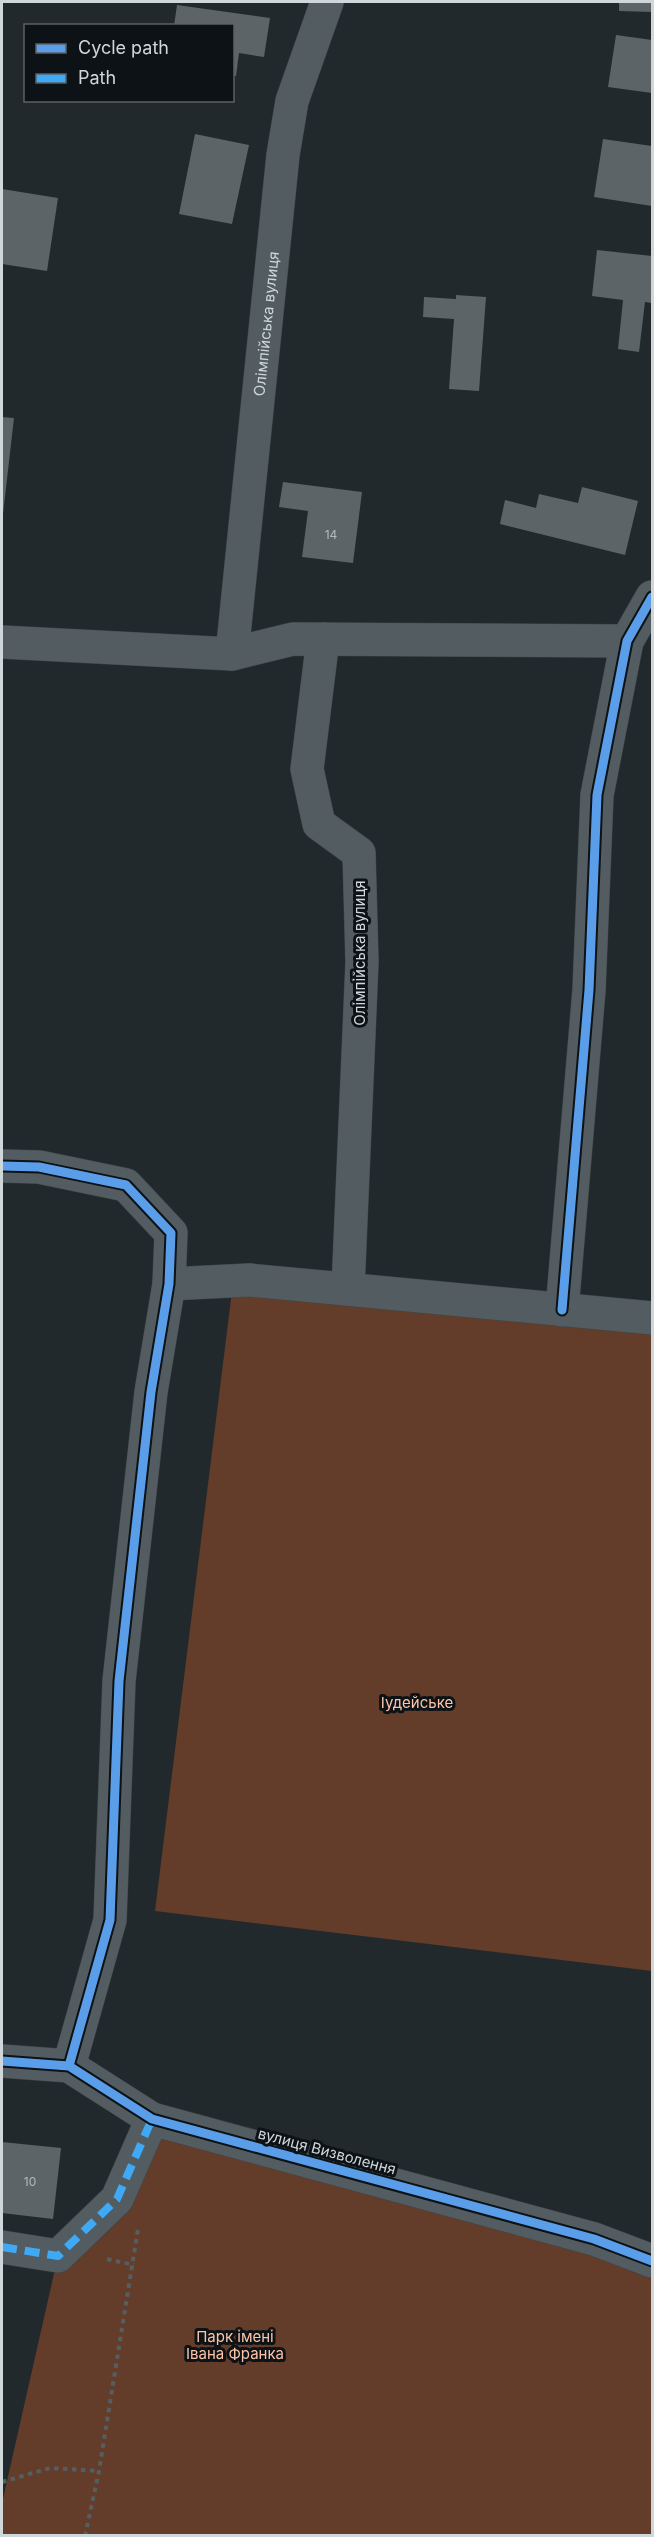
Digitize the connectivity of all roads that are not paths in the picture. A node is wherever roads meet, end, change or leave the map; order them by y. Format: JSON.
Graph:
{"nodes":[{"id":1,"x":327,"y":2,"type":"edge"},
{"id":2,"x":652,"y":597,"type":"edge"},
{"id":3,"x":323,"y":639,"type":"junction"},
{"id":4,"x":627,"y":641,"type":"junction"},
{"id":5,"x":2,"y":642,"type":"edge"},
{"id":6,"x":232,"y":654,"type":"junction"},
{"id":7,"x":2,"y":1166,"type":"edge"},
{"id":8,"x":170,"y":1284,"type":"junction"},
{"id":9,"x":348,"y":1289,"type":"junction"},
{"id":10,"x":562,"y":1310,"type":"junction"},
{"id":11,"x":652,"y":1318,"type":"edge"},
{"id":12,"x":2,"y":2061,"type":"edge"},
{"id":13,"x":69,"y":2066,"type":"junction"},
{"id":14,"x":152,"y":2118,"type":"junction"},
{"id":15,"x":2,"y":2247,"type":"edge"},
{"id":16,"x":652,"y":2261,"type":"edge"}],
"edges":[{"from":1,"to":6,"type":"street","name":"Олімпійська вулиця"},
{"from":2,"to":4,"type":"street"},
{"from":3,"to":4,"type":"street"},
{"from":3,"to":6,"type":"street"},
{"from":3,"to":9,"type":"street","name":"Олімпійська вулиця"},
{"from":4,"to":10,"type":"street"},
{"from":5,"to":6,"type":"street"},
{"from":7,"to":8,"type":"street"},
{"from":8,"to":9,"type":"street"},
{"from":8,"to":13,"type":"street"},
{"from":9,"to":10,"type":"street"},
{"from":10,"to":11,"type":"street"},
{"from":12,"to":13,"type":"street","name":"вулиця Визволення"},
{"from":13,"to":14,"type":"street","name":"вулиця Визволення"},
{"from":14,"to":15,"type":"street"},
{"from":14,"to":16,"type":"street","name":"вулиця Визволення"}]}
